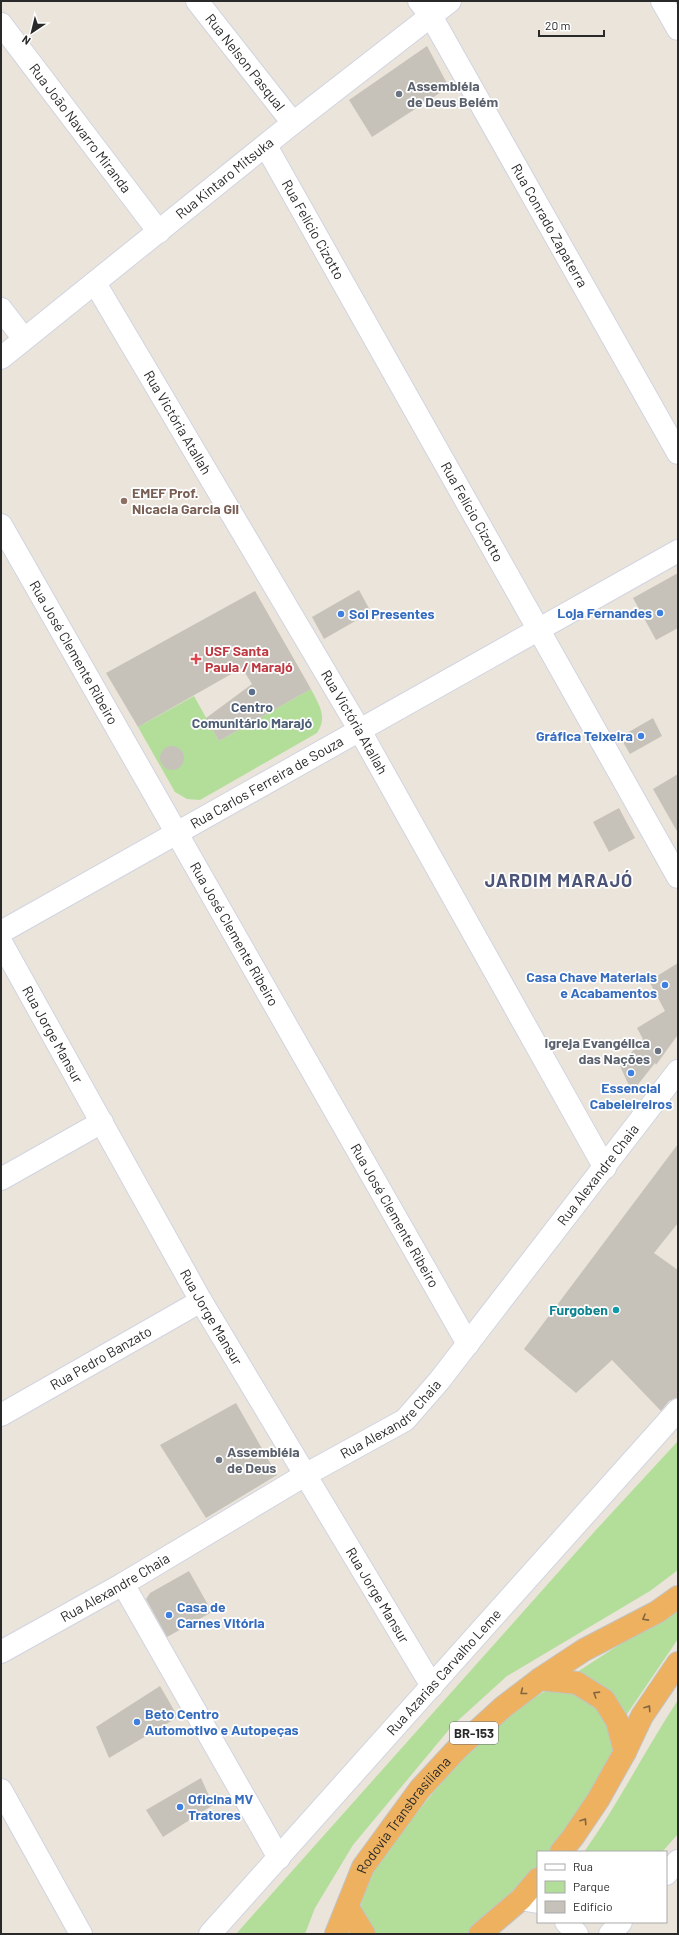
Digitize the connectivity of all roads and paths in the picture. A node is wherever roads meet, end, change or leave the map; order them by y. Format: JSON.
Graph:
{"nodes":[{"id":1,"x":197,"y":1,"type":"edge"},
{"id":2,"x":450,"y":1,"type":"edge"},
{"id":3,"x":662,"y":1,"type":"edge"},
{"id":4,"x":425,"y":8,"type":"edge"},
{"id":5,"x":1,"y":24,"type":"edge"},
{"id":6,"x":678,"y":29,"type":"edge"},
{"id":7,"x":293,"y":123,"type":"junction"},
{"id":8,"x":266,"y":146,"type":"junction"},
{"id":9,"x":159,"y":232,"type":"junction"},
{"id":10,"x":95,"y":283,"type":"junction"},
{"id":11,"x":1,"y":309,"type":"edge"},
{"id":12,"x":24,"y":340,"type":"junction"},
{"id":13,"x":1,"y":358,"type":"edge"},
{"id":14,"x":678,"y":453,"type":"edge"},
{"id":15,"x":1,"y":525,"type":"edge"},
{"id":16,"x":678,"y":551,"type":"edge"},
{"id":17,"x":539,"y":628,"type":"junction"},
{"id":18,"x":359,"y":729,"type":"junction"},
{"id":19,"x":176,"y":832,"type":"junction"},
{"id":20,"x":678,"y":877,"type":"edge"},
{"id":21,"x":1,"y":932,"type":"edge"},
{"id":22,"x":1,"y":942,"type":"edge"},
{"id":23,"x":678,"y":1071,"type":"edge"},
{"id":24,"x":102,"y":1122,"type":"junction"},
{"id":25,"x":604,"y":1168,"type":"junction"},
{"id":26,"x":1,"y":1179,"type":"edge"},
{"id":27,"x":201,"y":1301,"type":"junction"},
{"id":28,"x":468,"y":1344,"type":"junction"},
{"id":29,"x":678,"y":1410,"type":"edge"},
{"id":30,"x":1,"y":1415,"type":"edge"},
{"id":31,"x":305,"y":1475,"type":"junction"},
{"id":32,"x":123,"y":1584,"type":"junction"},
{"id":33,"x":678,"y":1597,"type":"edge"},
{"id":34,"x":1,"y":1652,"type":"edge"},
{"id":35,"x":678,"y":1662,"type":"edge"},
{"id":36,"x":540,"y":1679,"type":"junction"},
{"id":37,"x":432,"y":1686,"type":"junction"},
{"id":38,"x":625,"y":1752,"type":"junction"},
{"id":39,"x":1,"y":1790,"type":"edge"},
{"id":40,"x":562,"y":1851,"type":"edge"},
{"id":41,"x":279,"y":1858,"type":"junction"},
{"id":42,"x":678,"y":1861,"type":"edge"},
{"id":43,"x":667,"y":1873,"type":"edge"},
{"id":44,"x":537,"y":1882,"type":"edge"},
{"id":45,"x":530,"y":1900,"type":"edge"},
{"id":46,"x":348,"y":1908,"type":"junction"},
{"id":47,"x":567,"y":1923,"type":"edge"},
{"id":48,"x":620,"y":1923,"type":"edge"},
{"id":49,"x":81,"y":1934,"type":"edge"},
{"id":50,"x":210,"y":1934,"type":"edge"},
{"id":51,"x":336,"y":1934,"type":"edge"},
{"id":52,"x":364,"y":1934,"type":"edge"},
{"id":53,"x":480,"y":1934,"type":"edge"},
{"id":54,"x":577,"y":1934,"type":"edge"},
{"id":55,"x":610,"y":1934,"type":"edge"}],
"edges":[{"from":1,"to":7,"type":"street","name":"Rua Nelson Pasqual"},
{"from":2,"to":4,"type":"street","name":"Rua Kintaro Mitsuka"},
{"from":3,"to":6,"type":"street"},
{"from":4,"to":7,"type":"street","name":"Rua Kintaro Mitsuka"},
{"from":4,"to":14,"type":"street","name":"Rua Conrado Zapaterra"},
{"from":5,"to":9,"type":"street","name":"Rua João Navarro Miranda"},
{"from":7,"to":8,"type":"street","name":"Rua Kintaro Mitsuka"},
{"from":8,"to":9,"type":"street","name":"Rua Kintaro Mitsuka"},
{"from":8,"to":17,"type":"street","name":"Rua Felício Cizotto"},
{"from":9,"to":10,"type":"street","name":"Rua Kintaro Mitsuka"},
{"from":10,"to":12,"type":"street","name":"Rua Kintaro Mitsuka"},
{"from":10,"to":18,"type":"street","name":"Rua Victória Atallah"},
{"from":11,"to":12,"type":"street"},
{"from":12,"to":13,"type":"street","name":"Rua Kintaro Mitsuka"},
{"from":15,"to":19,"type":"street","name":"Rua José Clemente Ribeiro"},
{"from":16,"to":17,"type":"street","name":"Rua Carlos Ferreira de Souza"},
{"from":17,"to":18,"type":"street","name":"Rua Carlos Ferreira de Souza"},
{"from":17,"to":20,"type":"street","name":"Rua Felício Cizotto"},
{"from":18,"to":19,"type":"street","name":"Rua Carlos Ferreira de Souza"},
{"from":18,"to":25,"type":"street","name":"Rua Victória Atallah"},
{"from":19,"to":21,"type":"street","name":"Rua Carlos Ferreira de Souza"},
{"from":19,"to":28,"type":"street","name":"Rua José Clemente Ribeiro"},
{"from":22,"to":24,"type":"street","name":"Rua Jorge Mansur"},
{"from":23,"to":25,"type":"street","name":"Rua Alexandre Chaia"},
{"from":24,"to":26,"type":"street"},
{"from":24,"to":27,"type":"street","name":"Rua Jorge Mansur"},
{"from":25,"to":28,"type":"street","name":"Rua Alexandre Chaia"},
{"from":27,"to":30,"type":"street","name":"Rua Pedro Banzato"},
{"from":27,"to":31,"type":"street","name":"Rua Jorge Mansur"},
{"from":28,"to":31,"type":"street","name":"Rua Alexandre Chaia"},
{"from":29,"to":37,"type":"street","name":"Rua Azarias Carvalho Leme"},
{"from":31,"to":32,"type":"street","name":"Rua Alexandre Chaia"},
{"from":31,"to":37,"type":"street","name":"Rua Jorge Mansur"},
{"from":32,"to":34,"type":"street","name":"Rua Alexandre Chaia"},
{"from":32,"to":41,"type":"street"},
{"from":33,"to":36,"type":"highway","name":"Rodovia Transbrasiliana","number":"BR-153","one_way":true},
{"from":38,"to":35,"type":"highway","one_way":true},
{"from":38,"to":36,"type":"highway","one_way":true},
{"from":36,"to":46,"type":"highway","name":"Rodovia Transbrasiliana","number":"BR-153","one_way":true},
{"from":37,"to":41,"type":"street","name":"Rua Azarias Carvalho Leme"},
{"from":40,"to":38,"type":"highway","one_way":true},
{"from":39,"to":49,"type":"street"},
{"from":41,"to":50,"type":"street","name":"Rua Azarias Carvalho Leme"},
{"from":42,"to":43,"type":"street"},
{"from":44,"to":45,"type":"highway"},
{"from":45,"to":53,"type":"highway"},
{"from":46,"to":51,"type":"highway","name":"Rodovia Transbrasiliana","number":"BR-153"},
{"from":46,"to":52,"type":"highway"},
{"from":47,"to":54,"type":"street"},
{"from":48,"to":55,"type":"street"}]}
